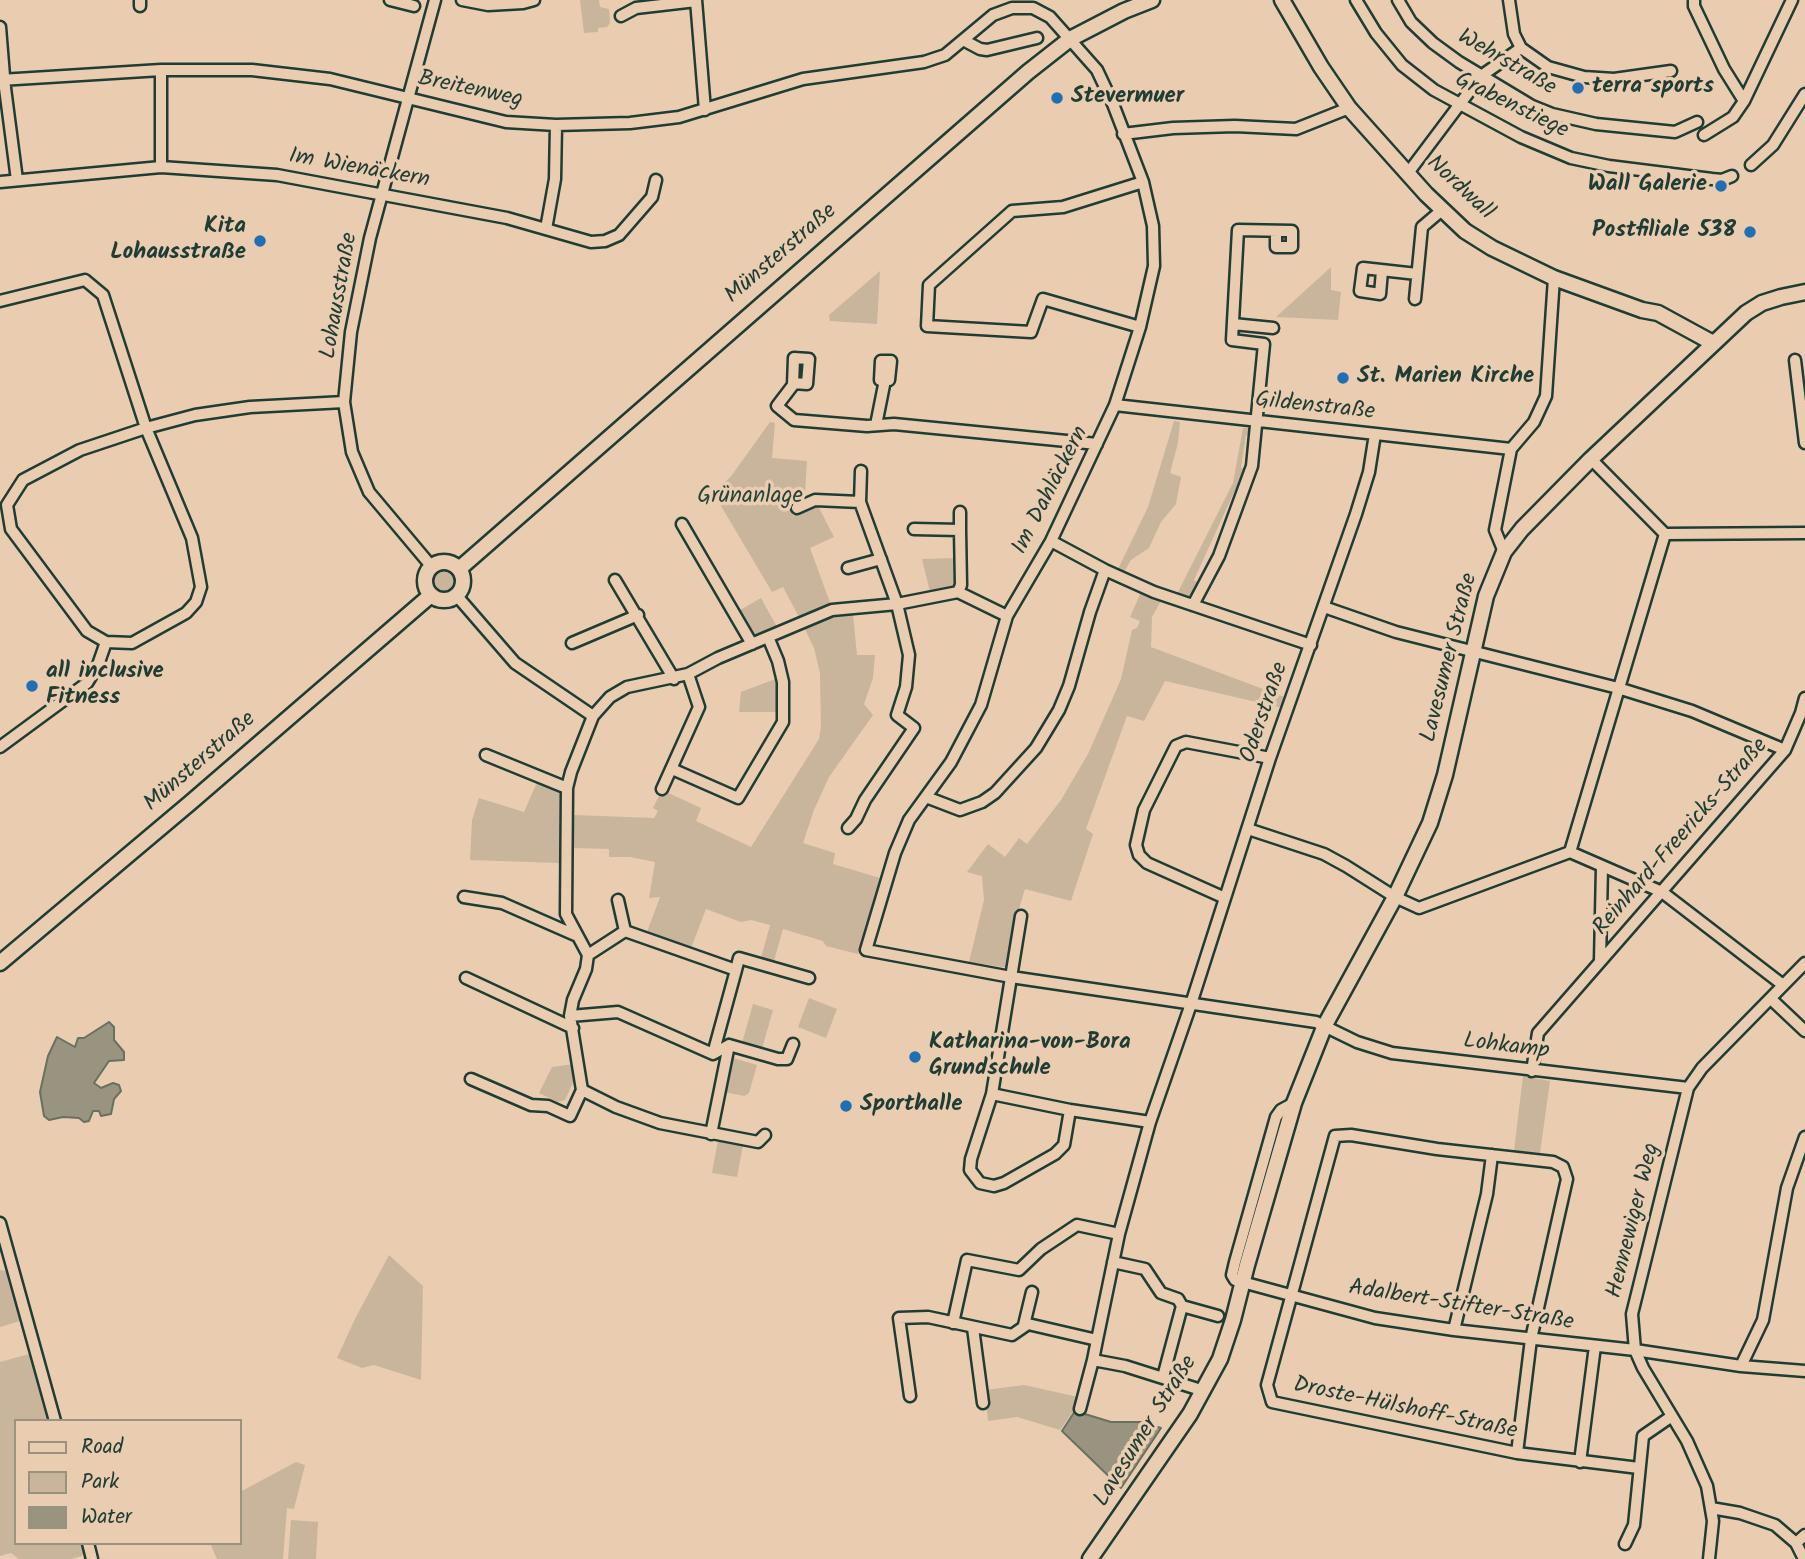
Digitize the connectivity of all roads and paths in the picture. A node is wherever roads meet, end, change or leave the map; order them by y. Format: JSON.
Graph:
{"nodes":[{"id":1,"x":390,"y":0,"type":"edge"},
{"id":2,"x":435,"y":0,"type":"edge"},
{"id":3,"x":462,"y":0,"type":"edge"},
{"id":4,"x":534,"y":0,"type":"edge"},
{"id":5,"x":696,"y":0,"type":"edge"},
{"id":6,"x":1152,"y":0,"type":"edge"},
{"id":7,"x":1282,"y":0,"type":"edge"},
{"id":8,"x":1356,"y":0,"type":"edge"},
{"id":9,"x":1398,"y":0,"type":"edge"},
{"id":10,"x":1509,"y":0,"type":"edge"},
{"id":11,"x":1693,"y":0,"type":"edge"},
{"id":12,"x":1792,"y":0,"type":"edge"},
{"id":13,"x":415,"y":3,"type":"edge"},
{"id":14,"x":431,"y":12,"type":"junction"},
{"id":15,"x":621,"y":16,"type":"dead end"},
{"id":16,"x":0,"y":26,"type":"edge"},
{"id":17,"x":1037,"y":38,"type":"dead end"},
{"id":18,"x":1070,"y":39,"type":"junction"},
{"id":19,"x":964,"y":41,"type":"junction"},
{"id":20,"x":1521,"y":48,"type":"junction"},
{"id":21,"x":161,"y":70,"type":"junction"},
{"id":22,"x":1671,"y":71,"type":"dead end"},
{"id":23,"x":1481,"y":76,"type":"junction"},
{"id":24,"x":2,"y":80,"type":"edge"},
{"id":25,"x":1805,"y":94,"type":"edge"},
{"id":26,"x":408,"y":97,"type":"junction"},
{"id":27,"x":1744,"y":100,"type":"junction"},
{"id":28,"x":1460,"y":105,"type":"junction"},
{"id":29,"x":1349,"y":108,"type":"junction"},
{"id":30,"x":705,"y":110,"type":"junction"},
{"id":31,"x":1697,"y":122,"type":"dead end"},
{"id":32,"x":556,"y":125,"type":"junction"},
{"id":33,"x":1124,"y":134,"type":"junction"},
{"id":34,"x":1704,"y":135,"type":"dead end"},
{"id":35,"x":1751,"y":165,"type":"dead end"},
{"id":36,"x":161,"y":167,"type":"junction"},
{"id":37,"x":1408,"y":173,"type":"junction"},
{"id":38,"x":1732,"y":176,"type":"dead end"},
{"id":39,"x":17,"y":180,"type":"junction"},
{"id":40,"x":656,"y":180,"type":"dead end"},
{"id":41,"x":0,"y":182,"type":"edge"},
{"id":42,"x":1143,"y":182,"type":"junction"},
{"id":43,"x":383,"y":193,"type":"junction"},
{"id":44,"x":1442,"y":210,"type":"junction"},
{"id":45,"x":546,"y":229,"type":"junction"},
{"id":46,"x":1276,"y":230,"type":"dead end"},
{"id":47,"x":1382,"y":271,"type":"dead end"},
{"id":48,"x":1417,"y":274,"type":"junction"},
{"id":49,"x":1554,"y":278,"type":"junction"},
{"id":50,"x":1805,"y":292,"type":"edge"},
{"id":51,"x":1415,"y":299,"type":"dead end"},
{"id":52,"x":0,"y":300,"type":"edge"},
{"id":53,"x":1233,"y":324,"type":"junction"},
{"id":54,"x":1140,"y":327,"type":"junction"},
{"id":55,"x":1713,"y":343,"type":"junction"},
{"id":56,"x":1264,"y":344,"type":"junction"},
{"id":57,"x":1796,"y":360,"type":"dead end"},
{"id":58,"x":885,"y":380,"type":"dead end"},
{"id":59,"x":793,"y":383,"type":"dead end"},
{"id":60,"x":344,"y":402,"type":"junction"},
{"id":61,"x":1115,"y":405,"type":"junction"},
{"id":62,"x":1256,"y":421,"type":"junction"},
{"id":63,"x":876,"y":425,"type":"junction"},
{"id":64,"x":146,"y":428,"type":"junction"},
{"id":65,"x":1375,"y":434,"type":"junction"},
{"id":66,"x":1805,"y":443,"type":"edge"},
{"id":67,"x":1097,"y":444,"type":"junction"},
{"id":68,"x":1511,"y":449,"type":"junction"},
{"id":69,"x":1591,"y":459,"type":"junction"},
{"id":70,"x":861,"y":471,"type":"dead end"},
{"id":71,"x":860,"y":502,"type":"junction"},
{"id":72,"x":797,"y":508,"type":"dead end"},
{"id":73,"x":960,"y":512,"type":"dead end"},
{"id":74,"x":682,"y":524,"type":"dead end"},
{"id":75,"x":914,"y":529,"type":"dead end"},
{"id":76,"x":960,"y":530,"type":"junction"},
{"id":77,"x":1805,"y":533,"type":"edge"},
{"id":78,"x":1665,"y":534,"type":"junction"},
{"id":79,"x":1051,"y":541,"type":"junction"},
{"id":80,"x":1504,"y":552,"type":"junction"},
{"id":81,"x":881,"y":559,"type":"junction"},
{"id":82,"x":432,"y":567,"type":"junction"},
{"id":83,"x":848,"y":568,"type":"dead end"},
{"id":84,"x":459,"y":569,"type":"junction"},
{"id":85,"x":1105,"y":570,"type":"junction"},
{"id":86,"x":615,"y":580,"type":"dead end"},
{"id":87,"x":958,"y":592,"type":"junction"},
{"id":88,"x":430,"y":595,"type":"junction"},
{"id":89,"x":457,"y":596,"type":"junction"},
{"id":90,"x":897,"y":604,"type":"junction"},
{"id":91,"x":1194,"y":604,"type":"junction"},
{"id":92,"x":1324,"y":607,"type":"junction"},
{"id":93,"x":638,"y":615,"type":"junction"},
{"id":94,"x":1007,"y":616,"type":"junction"},
{"id":95,"x":768,"y":637,"type":"junction"},
{"id":96,"x":106,"y":642,"type":"junction"},
{"id":97,"x":572,"y":643,"type":"dead end"},
{"id":98,"x":752,"y":644,"type":"junction"},
{"id":99,"x":1311,"y":645,"type":"junction"},
{"id":100,"x":1473,"y":650,"type":"junction"},
{"id":101,"x":688,"y":674,"type":"junction"},
{"id":102,"x":674,"y":679,"type":"junction"},
{"id":103,"x":1618,"y":688,"type":"junction"},
{"id":104,"x":1805,"y":698,"type":"edge"},
{"id":105,"x":593,"y":716,"type":"junction"},
{"id":106,"x":0,"y":747,"type":"edge"},
{"id":107,"x":1785,"y":750,"type":"junction"},
{"id":108,"x":486,"y":755,"type":"dead end"},
{"id":109,"x":1270,"y":758,"type":"junction"},
{"id":110,"x":672,"y":769,"type":"junction"},
{"id":111,"x":568,"y":788,"type":"junction"},
{"id":112,"x":662,"y":789,"type":"dead end"},
{"id":113,"x":926,"y":797,"type":"junction"},
{"id":114,"x":848,"y":828,"type":"dead end"},
{"id":115,"x":1248,"y":829,"type":"junction"},
{"id":116,"x":1570,"y":852,"type":"junction"},
{"id":117,"x":1602,"y":867,"type":"junction"},
{"id":118,"x":1662,"y":892,"type":"junction"},
{"id":119,"x":464,"y":897,"type":"dead end"},
{"id":120,"x":1395,"y":897,"type":"junction"},
{"id":121,"x":1225,"y":898,"type":"junction"},
{"id":122,"x":618,"y":900,"type":"dead end"},
{"id":123,"x":1021,"y":916,"type":"dead end"},
{"id":124,"x":625,"y":931,"type":"junction"},
{"id":125,"x":575,"y":934,"type":"junction"},
{"id":126,"x":866,"y":950,"type":"joint"},
{"id":127,"x":588,"y":956,"type":"junction"},
{"id":128,"x":1600,"y":961,"type":"junction"},
{"id":129,"x":0,"y":963,"type":"edge"},
{"id":130,"x":1805,"y":963,"type":"edge"},
{"id":131,"x":736,"y":970,"type":"junction"},
{"id":132,"x":1011,"y":977,"type":"junction"},
{"id":133,"x":466,"y":978,"type":"dead end"},
{"id":134,"x":809,"y":978,"type":"dead end"},
{"id":135,"x":1783,"y":985,"type":"junction"},
{"id":136,"x":1771,"y":999,"type":"junction"},
{"id":137,"x":1191,"y":1004,"type":"junction"},
{"id":138,"x":570,"y":1016,"type":"junction"},
{"id":139,"x":1325,"y":1025,"type":"junction"},
{"id":140,"x":573,"y":1028,"type":"junction"},
{"id":141,"x":1805,"y":1031,"type":"edge"},
{"id":142,"x":793,"y":1044,"type":"dead end"},
{"id":143,"x":729,"y":1045,"type":"junction"},
{"id":144,"x":713,"y":1054,"type":"junction"},
{"id":145,"x":1532,"y":1071,"type":"junction"},
{"id":146,"x":471,"y":1079,"type":"dead end"},
{"id":147,"x":1688,"y":1088,"type":"junction"},
{"id":148,"x":582,"y":1090,"type":"junction"},
{"id":149,"x":992,"y":1094,"type":"junction"},
{"id":150,"x":1070,"y":1110,"type":"junction"},
{"id":151,"x":1150,"y":1122,"type":"junction"},
{"id":152,"x":711,"y":1134,"type":"junction"},
{"id":153,"x":765,"y":1135,"type":"dead end"},
{"id":154,"x":1805,"y":1137,"type":"edge"},
{"id":155,"x":1492,"y":1155,"type":"junction"},
{"id":156,"x":0,"y":1223,"type":"edge"},
{"id":157,"x":1119,"y":1234,"type":"junction"},
{"id":158,"x":1114,"y":1262,"type":"junction"},
{"id":159,"x":1243,"y":1283,"type":"junction"},
{"id":160,"x":1032,"y":1292,"type":"dead end"},
{"id":161,"x":1291,"y":1297,"type":"junction"},
{"id":162,"x":1182,"y":1306,"type":"junction"},
{"id":163,"x":1218,"y":1316,"type":"dead end"},
{"id":164,"x":953,"y":1323,"type":"junction"},
{"id":165,"x":1024,"y":1325,"type":"junction"},
{"id":166,"x":973,"y":1328,"type":"junction"},
{"id":167,"x":1454,"y":1330,"type":"junction"},
{"id":168,"x":1531,"y":1339,"type":"junction"},
{"id":169,"x":1097,"y":1340,"type":"junction"},
{"id":170,"x":1595,"y":1346,"type":"junction"},
{"id":171,"x":1635,"y":1350,"type":"junction"},
{"id":172,"x":1093,"y":1360,"type":"junction"},
{"id":173,"x":1741,"y":1366,"type":"junction"},
{"id":174,"x":1805,"y":1371,"type":"edge"},
{"id":175,"x":1163,"y":1377,"type":"junction"},
{"id":176,"x":1205,"y":1391,"type":"junction"},
{"id":177,"x":910,"y":1396,"type":"dead end"},
{"id":178,"x":983,"y":1404,"type":"dead end"},
{"id":179,"x":1080,"y":1409,"type":"dead end"},
{"id":180,"x":1672,"y":1416,"type":"junction"},
{"id":181,"x":54,"y":1419,"type":"edge"},
{"id":182,"x":1517,"y":1453,"type":"junction"},
{"id":183,"x":1580,"y":1462,"type":"junction"},
{"id":184,"x":1639,"y":1468,"type":"junction"},
{"id":185,"x":1711,"y":1508,"type":"junction"},
{"id":186,"x":1805,"y":1535,"type":"edge"},
{"id":187,"x":1796,"y":1543,"type":"junction"},
{"id":188,"x":1625,"y":1544,"type":"dead end"},
{"id":189,"x":1090,"y":1559,"type":"edge"},
{"id":190,"x":1709,"y":1559,"type":"edge"},
{"id":191,"x":1804,"y":1559,"type":"edge"}],
"edges":[{"from":1,"to":13,"type":"street"},
{"from":2,"to":14,"type":"street","name":"Lohausstraße"},
{"from":3,"to":4,"type":"street"},
{"from":5,"to":15,"type":"street"},
{"from":5,"to":30,"type":"street"},
{"from":6,"to":18,"type":"street","name":"Münsterstraße"},
{"from":7,"to":29,"type":"street","name":"Nordwall"},
{"from":8,"to":28,"type":"street","name":"Grabenstiege"},
{"from":9,"to":23,"type":"street","name":"Wehrstraße"},
{"from":10,"to":20,"type":"street"},
{"from":11,"to":27,"type":"street"},
{"from":12,"to":27,"type":"street"},
{"from":13,"to":14,"type":"street"},
{"from":14,"to":26,"type":"street","name":"Lohausstraße"},
{"from":16,"to":24,"type":"street"},
{"from":17,"to":19,"type":"street"},
{"from":18,"to":19,"type":"street","name":"Breitenweg"},
{"from":18,"to":33,"type":"street","name":"Im Dahläckern"},
{"from":18,"to":84,"type":"street","name":"Münsterstraße"},
{"from":19,"to":30,"type":"street","name":"Breitenweg"},
{"from":20,"to":22,"type":"street"},
{"from":20,"to":23,"type":"street"},
{"from":21,"to":24,"type":"street","name":"Breitenweg"},
{"from":21,"to":26,"type":"street","name":"Breitenweg"},
{"from":21,"to":36,"type":"street"},
{"from":23,"to":28,"type":"street"},
{"from":23,"to":31,"type":"street","name":"Wehrstraße"},
{"from":24,"to":39,"type":"street"},
{"from":25,"to":35,"type":"street"},
{"from":26,"to":32,"type":"street","name":"Breitenweg"},
{"from":26,"to":43,"type":"street","name":"Lohausstraße"},
{"from":27,"to":34,"type":"street"},
{"from":28,"to":37,"type":"street"},
{"from":28,"to":38,"type":"street","name":"Grabenstiege"},
{"from":29,"to":33,"type":"street"},
{"from":29,"to":37,"type":"street","name":"Nordwall"},
{"from":30,"to":32,"type":"street","name":"Breitenweg"},
{"from":32,"to":45,"type":"street"},
{"from":33,"to":42,"type":"street","name":"Im Dahläckern"},
{"from":36,"to":39,"type":"street","name":"Im Wienäckern"},
{"from":36,"to":43,"type":"street","name":"Im Wienäckern"},
{"from":37,"to":44,"type":"street","name":"Nordwall"},
{"from":39,"to":41,"type":"street","name":"Im Wienäckern"},
{"from":40,"to":45,"type":"street","name":"Im Wienäckern"},
{"from":42,"to":54,"type":"street","name":"Im Dahläckern"},
{"from":42,"to":54,"type":"street"},
{"from":43,"to":45,"type":"street","name":"Im Wienäckern"},
{"from":43,"to":60,"type":"street","name":"Lohausstraße"},
{"from":44,"to":48,"type":"street"},
{"from":44,"to":49,"type":"street","name":"Nordwall"},
{"from":46,"to":53,"type":"street"},
{"from":47,"to":48,"type":"street"},
{"from":48,"to":51,"type":"street"},
{"from":49,"to":55,"type":"street","name":"Nordwall"},
{"from":49,"to":68,"type":"street"},
{"from":50,"to":55,"type":"street","name":"Lavesumer Straße"},
{"from":52,"to":64,"type":"street"},
{"from":53,"to":56,"type":"street"},
{"from":53,"to":56,"type":"street"},
{"from":54,"to":61,"type":"street","name":"Im Dahläckern"},
{"from":55,"to":69,"type":"street","name":"Lavesumer Straße"},
{"from":56,"to":62,"type":"street"},
{"from":57,"to":66,"type":"street"},
{"from":58,"to":63,"type":"street"},
{"from":59,"to":63,"type":"street"},
{"from":60,"to":64,"type":"street"},
{"from":60,"to":82,"type":"street","name":"Lohausstraße"},
{"from":61,"to":62,"type":"street","name":"Gildenstraße"},
{"from":61,"to":67,"type":"street","name":"Im Dahläckern"},
{"from":62,"to":65,"type":"street","name":"Gildenstraße"},
{"from":62,"to":91,"type":"street"},
{"from":63,"to":67,"type":"street"},
{"from":64,"to":96,"type":"street"},
{"from":64,"to":96,"type":"street"},
{"from":65,"to":68,"type":"street","name":"Gildenstraße"},
{"from":65,"to":92,"type":"street","name":"Oderstraße"},
{"from":67,"to":79,"type":"street","name":"Im Dahläckern"},
{"from":68,"to":80,"type":"street"},
{"from":69,"to":78,"type":"street"},
{"from":69,"to":80,"type":"street","name":"Lavesumer Straße"},
{"from":70,"to":71,"type":"street"},
{"from":71,"to":72,"type":"street"},
{"from":71,"to":81,"type":"street"},
{"from":73,"to":76,"type":"street"},
{"from":74,"to":98,"type":"street"},
{"from":75,"to":76,"type":"street"},
{"from":76,"to":87,"type":"street"},
{"from":77,"to":78,"type":"street"},
{"from":78,"to":103,"type":"street"},
{"from":79,"to":85,"type":"street"},
{"from":79,"to":94,"type":"street","name":"Im Dahläckern"},
{"from":80,"to":100,"type":"street","name":"Lavesumer Straße"},
{"from":81,"to":83,"type":"street"},
{"from":81,"to":90,"type":"street"},
{"from":82,"to":84,"type":"street"},
{"from":82,"to":88,"type":"street"},
{"from":84,"to":89,"type":"street"},
{"from":85,"to":91,"type":"street"},
{"from":85,"to":113,"type":"street"},
{"from":86,"to":93,"type":"street"},
{"from":87,"to":90,"type":"street"},
{"from":87,"to":94,"type":"street"},
{"from":88,"to":89,"type":"street"},
{"from":88,"to":129,"type":"street","name":"Münsterstraße"},
{"from":89,"to":105,"type":"street"},
{"from":90,"to":95,"type":"street"},
{"from":90,"to":114,"type":"street"},
{"from":91,"to":99,"type":"street"},
{"from":92,"to":99,"type":"street","name":"Oderstraße"},
{"from":92,"to":100,"type":"street"},
{"from":93,"to":97,"type":"street"},
{"from":93,"to":102,"type":"street"},
{"from":94,"to":113,"type":"street","name":"Im Dahläckern"},
{"from":95,"to":98,"type":"street"},
{"from":95,"to":110,"type":"street"},
{"from":96,"to":106,"type":"street"},
{"from":98,"to":101,"type":"street"},
{"from":99,"to":109,"type":"street","name":"Oderstraße"},
{"from":100,"to":103,"type":"street"},
{"from":100,"to":120,"type":"street","name":"Lavesumer Straße"},
{"from":101,"to":102,"type":"street"},
{"from":101,"to":110,"type":"street"},
{"from":102,"to":105,"type":"street"},
{"from":103,"to":107,"type":"street"},
{"from":103,"to":116,"type":"street"},
{"from":104,"to":107,"type":"street","name":"Reinhard-Freericks-Straße"},
{"from":105,"to":111,"type":"street"},
{"from":107,"to":118,"type":"street","name":"Reinhard-Freericks-Straße"},
{"from":108,"to":111,"type":"street"},
{"from":109,"to":115,"type":"street","name":"Oderstraße"},
{"from":109,"to":121,"type":"street"},
{"from":110,"to":112,"type":"street"},
{"from":111,"to":125,"type":"street"},
{"from":113,"to":126,"type":"street","name":"Im Dahläckern"},
{"from":115,"to":120,"type":"street"},
{"from":115,"to":121,"type":"street","name":"Oderstraße"},
{"from":116,"to":117,"type":"street"},
{"from":116,"to":120,"type":"street"},
{"from":117,"to":118,"type":"street"},
{"from":117,"to":128,"type":"street","name":"Reinhard-Freericks-Straße"},
{"from":118,"to":128,"type":"street","name":"Reinhard-Freericks-Straße"},
{"from":118,"to":135,"type":"street"},
{"from":119,"to":125,"type":"street"},
{"from":120,"to":139,"type":"street","name":"Lavesumer Straße"},
{"from":121,"to":137,"type":"street","name":"Oderstraße"},
{"from":122,"to":124,"type":"street"},
{"from":123,"to":132,"type":"street"},
{"from":124,"to":127,"type":"street"},
{"from":124,"to":131,"type":"street"},
{"from":125,"to":127,"type":"street"},
{"from":126,"to":132,"type":"street","name":"Lohkamp"},
{"from":127,"to":138,"type":"street"},
{"from":128,"to":145,"type":"street","name":"Reinhard-Freericks-Straße"},
{"from":130,"to":135,"type":"street","name":"Hennewiger Weg"},
{"from":131,"to":134,"type":"street"},
{"from":131,"to":144,"type":"street"},
{"from":132,"to":137,"type":"street","name":"Lohkamp"},
{"from":132,"to":149,"type":"street"},
{"from":133,"to":140,"type":"street"},
{"from":135,"to":136,"type":"street","name":"Hennewiger Weg"},
{"from":136,"to":141,"type":"street"},
{"from":136,"to":147,"type":"street","name":"Hennewiger Weg"},
{"from":137,"to":139,"type":"street","name":"Lohkamp"},
{"from":137,"to":151,"type":"street","name":"Oderstraße"},
{"from":138,"to":140,"type":"street"},
{"from":138,"to":144,"type":"street"},
{"from":139,"to":145,"type":"street","name":"Lohkamp"},
{"from":139,"to":159,"type":"street","name":"Lavesumer Straße"},
{"from":140,"to":148,"type":"street"},
{"from":142,"to":143,"type":"street"},
{"from":143,"to":144,"type":"street"},
{"from":143,"to":152,"type":"street"},
{"from":145,"to":147,"type":"street","name":"Lohkamp"},
{"from":146,"to":148,"type":"street"},
{"from":147,"to":171,"type":"street","name":"Hennewiger Weg"},
{"from":148,"to":152,"type":"street"},
{"from":149,"to":150,"type":"street"},
{"from":149,"to":150,"type":"street"},
{"from":150,"to":151,"type":"street"},
{"from":151,"to":157,"type":"street","name":"Oderstraße"},
{"from":152,"to":153,"type":"street"},
{"from":154,"to":173,"type":"street"},
{"from":155,"to":161,"type":"street"},
{"from":155,"to":167,"type":"street"},
{"from":155,"to":168,"type":"street"},
{"from":156,"to":181,"type":"street"},
{"from":157,"to":158,"type":"street","name":"Oderstraße"},
{"from":157,"to":164,"type":"street"},
{"from":158,"to":162,"type":"street"},
{"from":158,"to":169,"type":"street","name":"Oderstraße"},
{"from":159,"to":161,"type":"street","name":"Adalbert-Stifter-Straße"},
{"from":159,"to":176,"type":"street","name":"Lavesumer Straße"},
{"from":160,"to":165,"type":"street"},
{"from":161,"to":167,"type":"street","name":"Adalbert-Stifter-Straße"},
{"from":161,"to":182,"type":"street","name":"Droste-Hülshoff-Straße"},
{"from":162,"to":163,"type":"street"},
{"from":162,"to":175,"type":"street"},
{"from":164,"to":166,"type":"street"},
{"from":164,"to":177,"type":"street"},
{"from":165,"to":166,"type":"street"},
{"from":165,"to":169,"type":"street"},
{"from":166,"to":178,"type":"street"},
{"from":167,"to":168,"type":"street","name":"Adalbert-Stifter-Straße"},
{"from":168,"to":170,"type":"street","name":"Adalbert-Stifter-Straße"},
{"from":168,"to":182,"type":"street"},
{"from":169,"to":172,"type":"street","name":"Oderstraße"},
{"from":170,"to":171,"type":"street","name":"Adalbert-Stifter-Straße"},
{"from":170,"to":183,"type":"street"},
{"from":171,"to":173,"type":"street","name":"Adalbert-Stifter-Straße"},
{"from":171,"to":180,"type":"street","name":"Hennewiger Weg"},
{"from":172,"to":175,"type":"street"},
{"from":172,"to":179,"type":"street","name":"Oderstraße"},
{"from":173,"to":174,"type":"street","name":"Adalbert-Stifter-Straße"},
{"from":175,"to":176,"type":"street"},
{"from":176,"to":189,"type":"street","name":"Lavesumer Straße"},
{"from":180,"to":184,"type":"street"},
{"from":180,"to":185,"type":"street","name":"Hennewiger Weg"},
{"from":182,"to":183,"type":"street","name":"Droste-Hülshoff-Straße"},
{"from":183,"to":184,"type":"street","name":"Droste-Hülshoff-Straße"},
{"from":184,"to":188,"type":"street"},
{"from":185,"to":187,"type":"street"},
{"from":185,"to":190,"type":"street","name":"Hennewiger Weg"},
{"from":186,"to":187,"type":"street"},
{"from":187,"to":191,"type":"street"}]}
